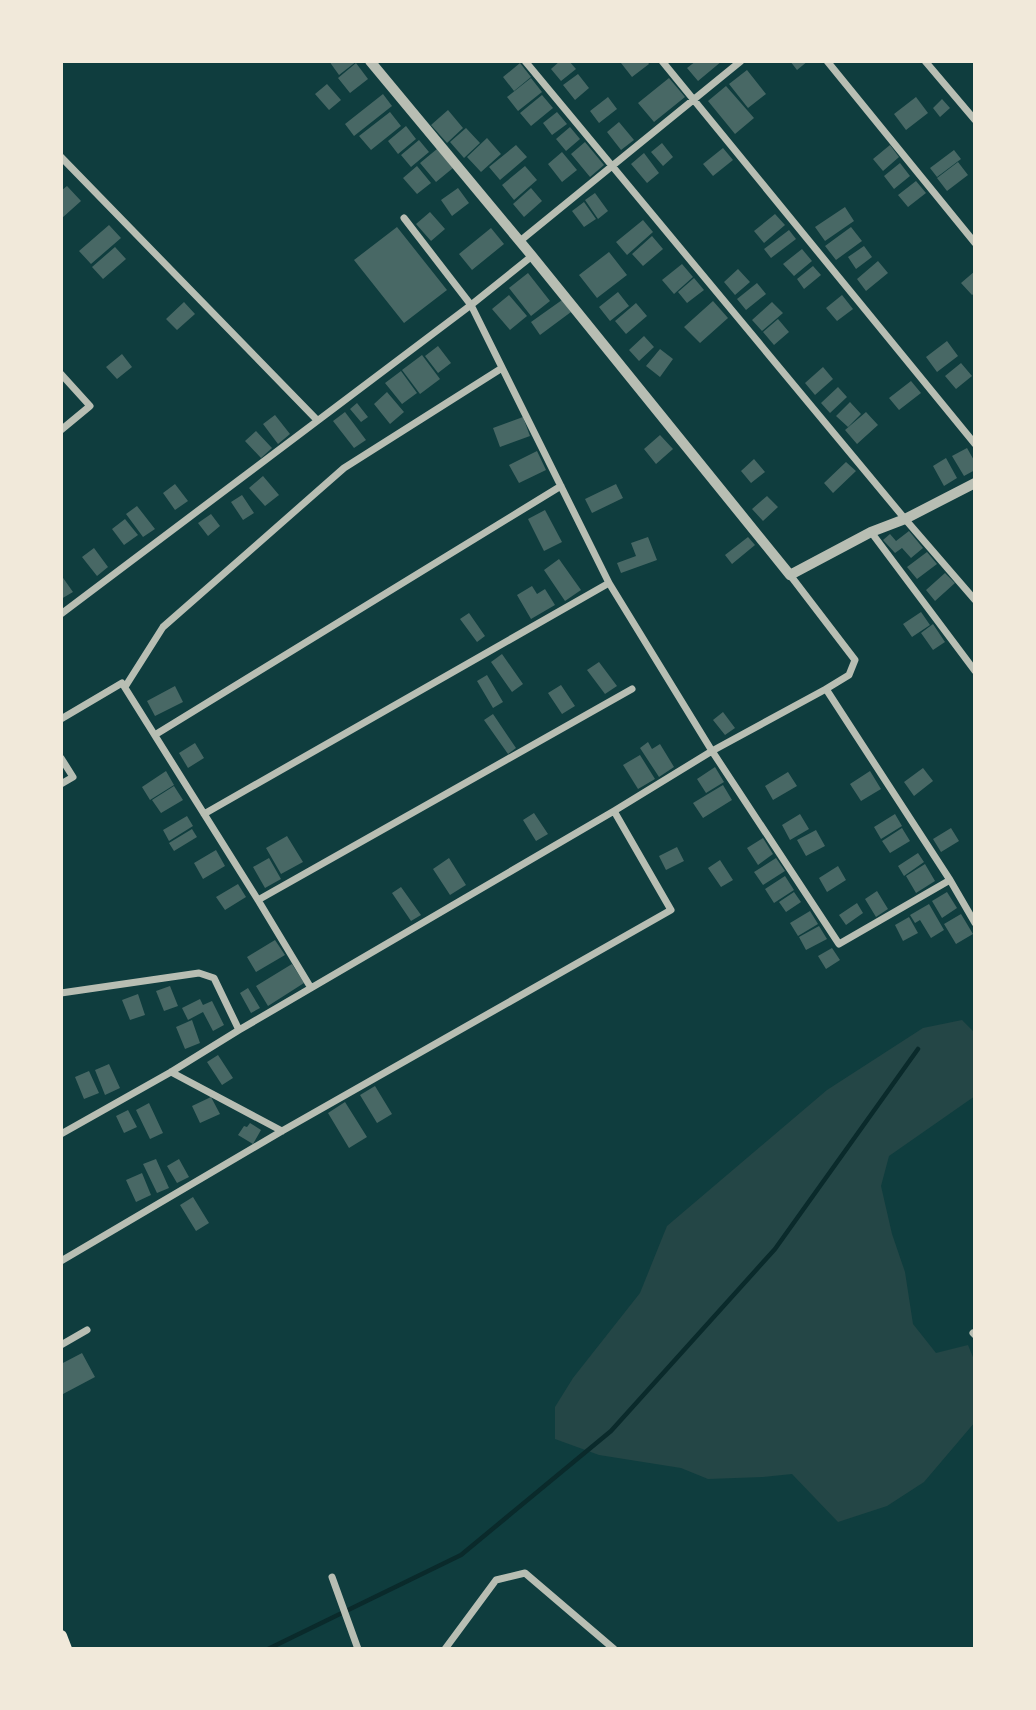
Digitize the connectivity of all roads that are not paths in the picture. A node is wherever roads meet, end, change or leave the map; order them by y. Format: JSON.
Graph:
{"nodes":[{"id":1,"x":370,"y":61,"type":"edge"},
{"id":2,"x":525,"y":61,"type":"edge"},
{"id":3,"x":663,"y":61,"type":"edge"},
{"id":4,"x":741,"y":61,"type":"edge"},
{"id":5,"x":827,"y":61,"type":"edge"},
{"id":6,"x":925,"y":61,"type":"edge"},
{"id":7,"x":694,"y":100,"type":"junction"},
{"id":8,"x":975,"y":120,"type":"edge"},
{"id":9,"x":61,"y":157,"type":"edge"},
{"id":10,"x":613,"y":166,"type":"junction"},
{"id":11,"x":404,"y":218,"type":"dead end"},
{"id":12,"x":520,"y":241,"type":"junction"},
{"id":13,"x":975,"y":243,"type":"edge"},
{"id":14,"x":533,"y":256,"type":"junction"},
{"id":15,"x":471,"y":305,"type":"junction"},
{"id":16,"x":502,"y":368,"type":"junction"},
{"id":17,"x":61,"y":374,"type":"edge"},
{"id":18,"x":317,"y":421,"type":"junction"},
{"id":19,"x":61,"y":430,"type":"edge"},
{"id":20,"x":975,"y":444,"type":"edge"},
{"id":21,"x":975,"y":482,"type":"edge"},
{"id":22,"x":561,"y":486,"type":"junction"},
{"id":23,"x":905,"y":519,"type":"junction"},
{"id":24,"x":871,"y":532,"type":"junction"},
{"id":25,"x":790,"y":575,"type":"junction"},
{"id":26,"x":609,"y":583,"type":"junction"},
{"id":27,"x":975,"y":600,"type":"edge"},
{"id":28,"x":61,"y":614,"type":"edge"},
{"id":29,"x":975,"y":671,"type":"edge"},
{"id":30,"x":125,"y":687,"type":"junction"},
{"id":31,"x":632,"y":689,"type":"dead end"},
{"id":32,"x":826,"y":689,"type":"junction"},
{"id":33,"x":61,"y":719,"type":"edge"},
{"id":34,"x":158,"y":733,"type":"dead end"},
{"id":35,"x":712,"y":751,"type":"junction"},
{"id":36,"x":61,"y":758,"type":"edge"},
{"id":37,"x":61,"y":784,"type":"edge"},
{"id":38,"x":614,"y":811,"type":"junction"},
{"id":39,"x":205,"y":814,"type":"junction"},
{"id":40,"x":950,"y":880,"type":"junction"},
{"id":41,"x":258,"y":900,"type":"junction"},
{"id":42,"x":975,"y":923,"type":"edge"},
{"id":43,"x":311,"y":988,"type":"junction"},
{"id":44,"x":61,"y":993,"type":"edge"},
{"id":45,"x":239,"y":1030,"type":"junction"},
{"id":46,"x":171,"y":1072,"type":"junction"},
{"id":47,"x":282,"y":1131,"type":"junction"},
{"id":48,"x":61,"y":1135,"type":"edge"},
{"id":49,"x":61,"y":1261,"type":"edge"},
{"id":50,"x":87,"y":1330,"type":"dead end"},
{"id":51,"x":61,"y":1345,"type":"edge"},
{"id":52,"x":332,"y":1577,"type":"dead end"},
{"id":53,"x":61,"y":1636,"type":"edge"},
{"id":54,"x":66,"y":1649,"type":"edge"},
{"id":55,"x":358,"y":1649,"type":"edge"},
{"id":56,"x":445,"y":1649,"type":"edge"},
{"id":57,"x":614,"y":1649,"type":"edge"}],
"edges":[{"from":1,"to":12,"type":"street"},
{"from":2,"to":10,"type":"street"},
{"from":3,"to":7,"type":"street"},
{"from":4,"to":7,"type":"street"},
{"from":5,"to":13,"type":"street"},
{"from":6,"to":8,"type":"street"},
{"from":7,"to":10,"type":"street"},
{"from":7,"to":20,"type":"street"},
{"from":9,"to":18,"type":"street"},
{"from":10,"to":12,"type":"street"},
{"from":10,"to":23,"type":"street"},
{"from":11,"to":15,"type":"street"},
{"from":12,"to":14,"type":"street"},
{"from":14,"to":15,"type":"street"},
{"from":14,"to":25,"type":"street"},
{"from":15,"to":16,"type":"street"},
{"from":15,"to":18,"type":"street"},
{"from":16,"to":22,"type":"street"},
{"from":16,"to":30,"type":"street"},
{"from":17,"to":19,"type":"street"},
{"from":18,"to":28,"type":"street"},
{"from":21,"to":23,"type":"street"},
{"from":22,"to":26,"type":"street"},
{"from":22,"to":34,"type":"street"},
{"from":23,"to":24,"type":"street"},
{"from":23,"to":27,"type":"street"},
{"from":24,"to":25,"type":"street"},
{"from":24,"to":29,"type":"street"},
{"from":25,"to":32,"type":"street"},
{"from":26,"to":35,"type":"street"},
{"from":26,"to":39,"type":"street"},
{"from":30,"to":33,"type":"street"},
{"from":30,"to":39,"type":"street"},
{"from":31,"to":41,"type":"street"},
{"from":32,"to":35,"type":"street"},
{"from":32,"to":40,"type":"street"},
{"from":35,"to":38,"type":"street"},
{"from":35,"to":40,"type":"street"},
{"from":36,"to":37,"type":"street"},
{"from":38,"to":43,"type":"street"},
{"from":38,"to":47,"type":"street"},
{"from":39,"to":41,"type":"street"},
{"from":40,"to":42,"type":"street"},
{"from":41,"to":43,"type":"street"},
{"from":43,"to":45,"type":"street"},
{"from":44,"to":45,"type":"street"},
{"from":45,"to":46,"type":"street"},
{"from":46,"to":47,"type":"street"},
{"from":46,"to":48,"type":"street"},
{"from":47,"to":49,"type":"street"},
{"from":50,"to":51,"type":"street"},
{"from":52,"to":55,"type":"street"},
{"from":53,"to":54,"type":"main road"},
{"from":56,"to":57,"type":"street"}]}
